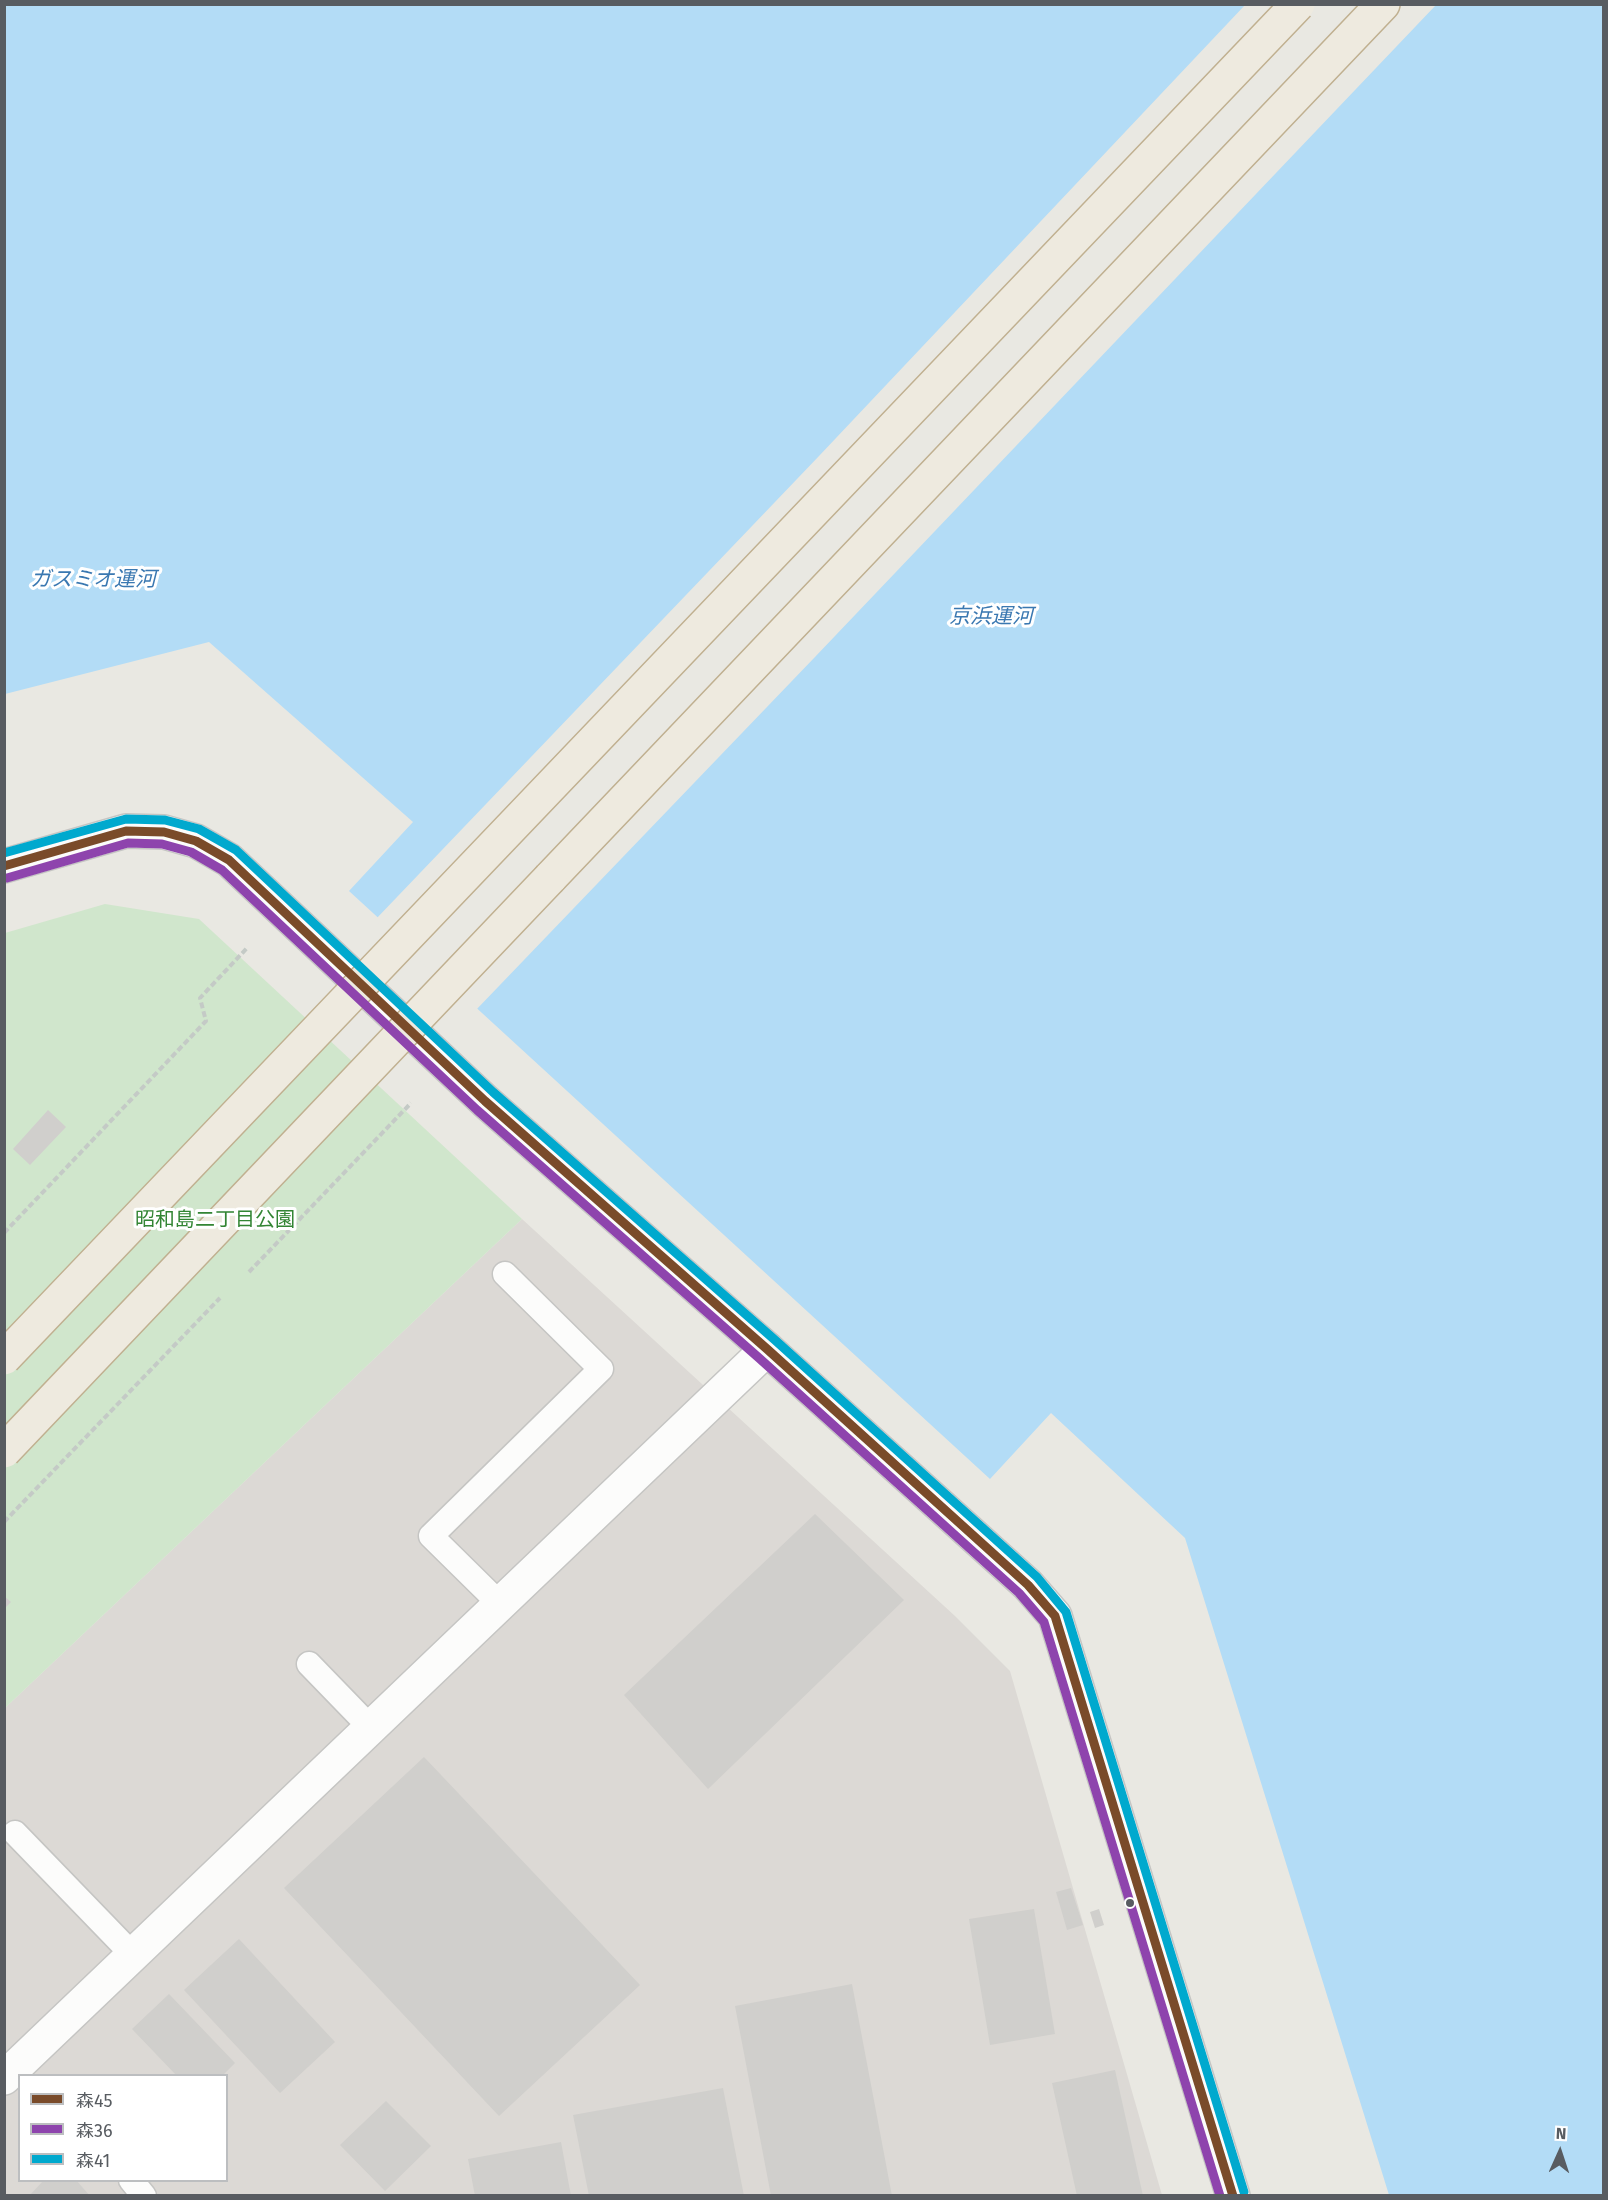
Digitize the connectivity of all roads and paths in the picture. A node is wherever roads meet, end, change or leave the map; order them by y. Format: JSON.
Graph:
{"nodes":[{"id":1,"x":1298,"y":4,"type":"edge"},
{"id":2,"x":1383,"y":4,"type":"edge"},
{"id":3,"x":4,"y":866,"type":"edge"},
{"id":4,"x":247,"y":948,"type":"dead end"},
{"id":5,"x":411,"y":1103,"type":"dead end"},
{"id":6,"x":4,"y":1233,"type":"edge"},
{"id":7,"x":249,"y":1272,"type":"dead end"},
{"id":8,"x":505,"y":1274,"type":"dead end"},
{"id":9,"x":220,"y":1298,"type":"dead end"},
{"id":10,"x":767,"y":1349,"type":"junction"},
{"id":11,"x":4,"y":1358,"type":"edge"},
{"id":12,"x":4,"y":1451,"type":"edge"},
{"id":13,"x":4,"y":1522,"type":"edge"},
{"id":14,"x":500,"y":1604,"type":"junction"},
{"id":15,"x":309,"y":1664,"type":"dead end"},
{"id":16,"x":371,"y":1728,"type":"junction"},
{"id":17,"x":15,"y":1833,"type":"dead end"},
{"id":18,"x":133,"y":1955,"type":"junction"},
{"id":19,"x":20,"y":2072,"type":"edge"},
{"id":20,"x":131,"y":2182,"type":"edge"},
{"id":21,"x":144,"y":2196,"type":"edge"},
{"id":22,"x":1233,"y":2196,"type":"edge"}],
"edges":[{"from":1,"to":11,"type":"highway","bridge":true},
{"from":2,"to":12,"type":"highway","bridge":true},
{"from":3,"to":10,"type":"street"},
{"from":4,"to":6,"type":"path"},
{"from":5,"to":7,"type":"path"},
{"from":8,"to":14,"type":"lane"},
{"from":9,"to":13,"type":"path"},
{"from":10,"to":14,"type":"street"},
{"from":10,"to":22,"type":"street"},
{"from":14,"to":16,"type":"street"},
{"from":15,"to":16,"type":"lane"},
{"from":16,"to":18,"type":"street"},
{"from":17,"to":18,"type":"lane"},
{"from":18,"to":19,"type":"street"},
{"from":20,"to":21,"type":"lane"}]}
